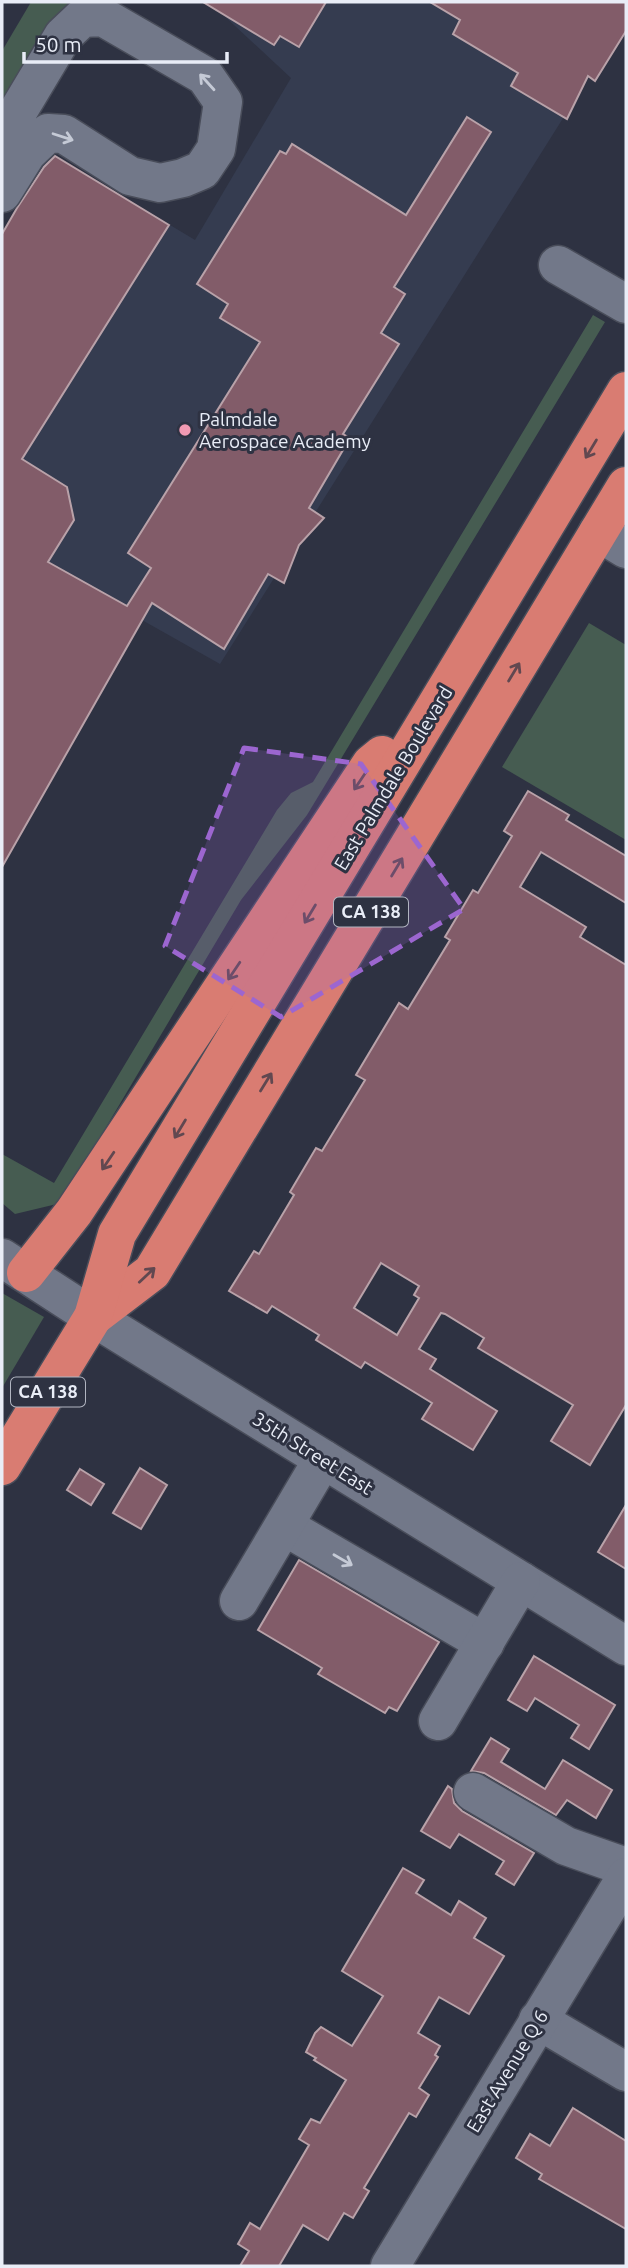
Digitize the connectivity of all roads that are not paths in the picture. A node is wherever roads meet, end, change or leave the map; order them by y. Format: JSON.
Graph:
{"nodes":[{"id":1,"x":2,"y":138,"type":"edge"},
{"id":2,"x":2,"y":193,"type":"edge"},
{"id":3,"x":558,"y":265,"type":"dead end"},
{"id":4,"x":626,"y":304,"type":"edge"},
{"id":5,"x":626,"y":391,"type":"edge"},
{"id":6,"x":626,"y":486,"type":"edge"},
{"id":7,"x":612,"y":541,"type":"edge"},
{"id":8,"x":428,"y":719,"type":"junction"},
{"id":9,"x":14,"y":1266,"type":"edge"},
{"id":10,"x":93,"y":1317,"type":"junction"},
{"id":11,"x":323,"y":1459,"type":"junction"},
{"id":12,"x":2,"y":1466,"type":"edge"},
{"id":13,"x":284,"y":1526,"type":"junction"},
{"id":14,"x":521,"y":1581,"type":"junction"},
{"id":15,"x":239,"y":1601,"type":"dead end"},
{"id":16,"x":485,"y":1643,"type":"junction"},
{"id":17,"x":626,"y":1646,"type":"edge"},
{"id":18,"x":438,"y":1721,"type":"dead end"},
{"id":19,"x":472,"y":1793,"type":"dead end"},
{"id":20,"x":626,"y":1867,"type":"edge"},
{"id":21,"x":626,"y":1877,"type":"edge"},
{"id":22,"x":538,"y":2020,"type":"junction"},
{"id":23,"x":626,"y":2072,"type":"edge"},
{"id":24,"x":390,"y":2266,"type":"edge"}],
"edges":[{"from":2,"to":1,"type":"street","one_way":true},
{"from":3,"to":4,"type":"street"},
{"from":5,"to":8,"type":"highway","name":"East Palmdale Boulevard","one_way":true},
{"from":6,"to":7,"type":"highway","name":"East Palmdale Boulevard","number":"CA 138"},
{"from":10,"to":7,"type":"highway","name":"East Palmdale Boulevard","number":"CA 138","one_way":true},
{"from":8,"to":9,"type":"highway","one_way":true},
{"from":8,"to":10,"type":"highway","name":"East Palmdale Boulevard","one_way":true},
{"from":9,"to":10,"type":"street","name":"35th Street East"},
{"from":10,"to":11,"type":"street","name":"35th Street East"},
{"from":10,"to":12,"type":"highway","name":"East Palmdale Boulevard","number":"CA 138"},
{"from":11,"to":13,"type":"street"},
{"from":11,"to":14,"type":"street","name":"35th Street East"},
{"from":13,"to":15,"type":"street"},
{"from":13,"to":16,"type":"street","one_way":true},
{"from":14,"to":16,"type":"street"},
{"from":14,"to":17,"type":"street","name":"35th Street East"},
{"from":16,"to":18,"type":"street"},
{"from":19,"to":20,"type":"street"},
{"from":21,"to":22,"type":"street","name":"East Avenue Q 6"},
{"from":22,"to":23,"type":"street"},
{"from":22,"to":24,"type":"street","name":"East Avenue Q 6"}]}
